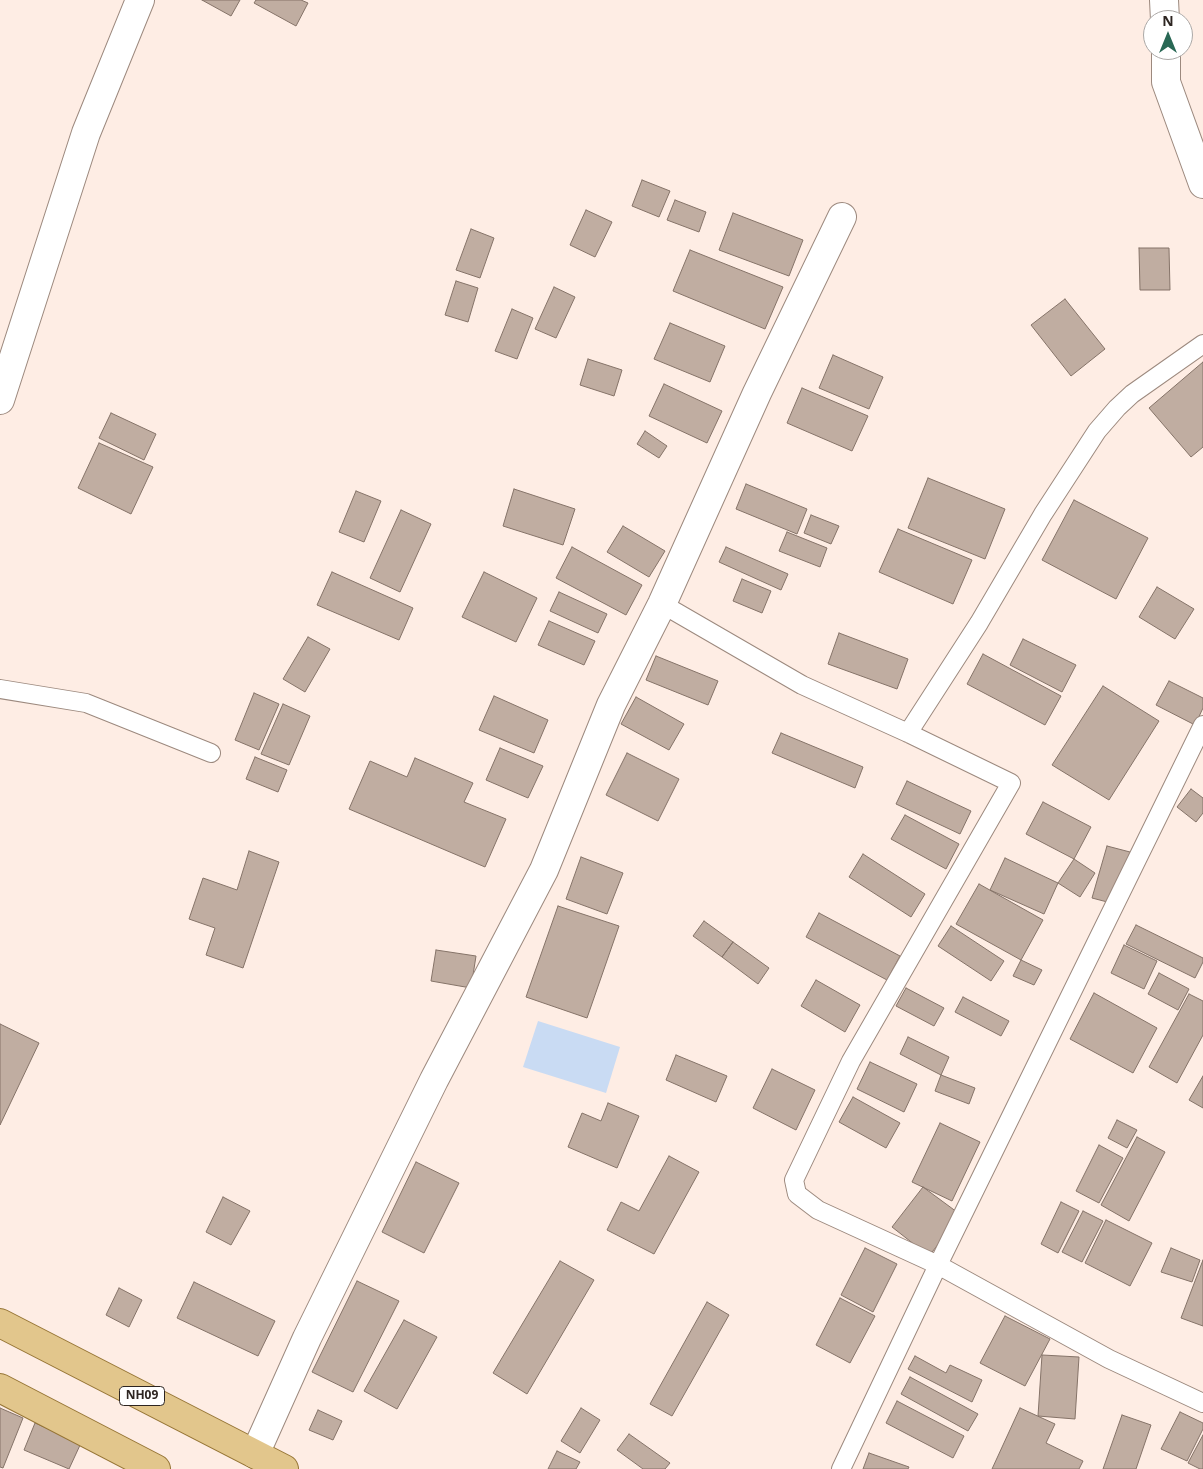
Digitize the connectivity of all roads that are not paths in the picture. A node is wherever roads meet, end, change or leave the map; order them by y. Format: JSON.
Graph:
{"nodes":[{"id":1,"x":140,"y":0,"type":"edge"},
{"id":2,"x":1166,"y":60,"type":"edge"},
{"id":3,"x":1201,"y":170,"type":"edge"},
{"id":4,"x":842,"y":218,"type":"dead end"},
{"id":5,"x":1203,"y":344,"type":"edge"},
{"id":6,"x":0,"y":400,"type":"edge"},
{"id":7,"x":662,"y":604,"type":"junction"},
{"id":8,"x":0,"y":689,"type":"edge"},
{"id":9,"x":1203,"y":726,"type":"edge"},
{"id":10,"x":908,"y":733,"type":"junction"},
{"id":11,"x":211,"y":753,"type":"dead end"},
{"id":12,"x":938,"y":1265,"type":"junction"},
{"id":13,"x":0,"y":1323,"type":"edge"},
{"id":14,"x":0,"y":1388,"type":"edge"},
{"id":15,"x":1203,"y":1403,"type":"edge"},
{"id":16,"x":253,"y":1462,"type":"edge"},
{"id":17,"x":156,"y":1469,"type":"edge"},
{"id":18,"x":284,"y":1469,"type":"edge"},
{"id":19,"x":841,"y":1469,"type":"edge"}],
"edges":[{"from":1,"to":6,"type":"street"},
{"from":2,"to":3,"type":"street"},
{"from":4,"to":7,"type":"street"},
{"from":5,"to":10,"type":"lane"},
{"from":7,"to":10,"type":"lane"},
{"from":7,"to":16,"type":"street"},
{"from":8,"to":11,"type":"lane"},
{"from":9,"to":12,"type":"lane"},
{"from":10,"to":12,"type":"lane"},
{"from":12,"to":15,"type":"lane"},
{"from":12,"to":19,"type":"lane"},
{"from":13,"to":16,"type":"main road","number":"NH09"},
{"from":14,"to":17,"type":"main road"},
{"from":16,"to":18,"type":"main road","number":"NH09"}]}
